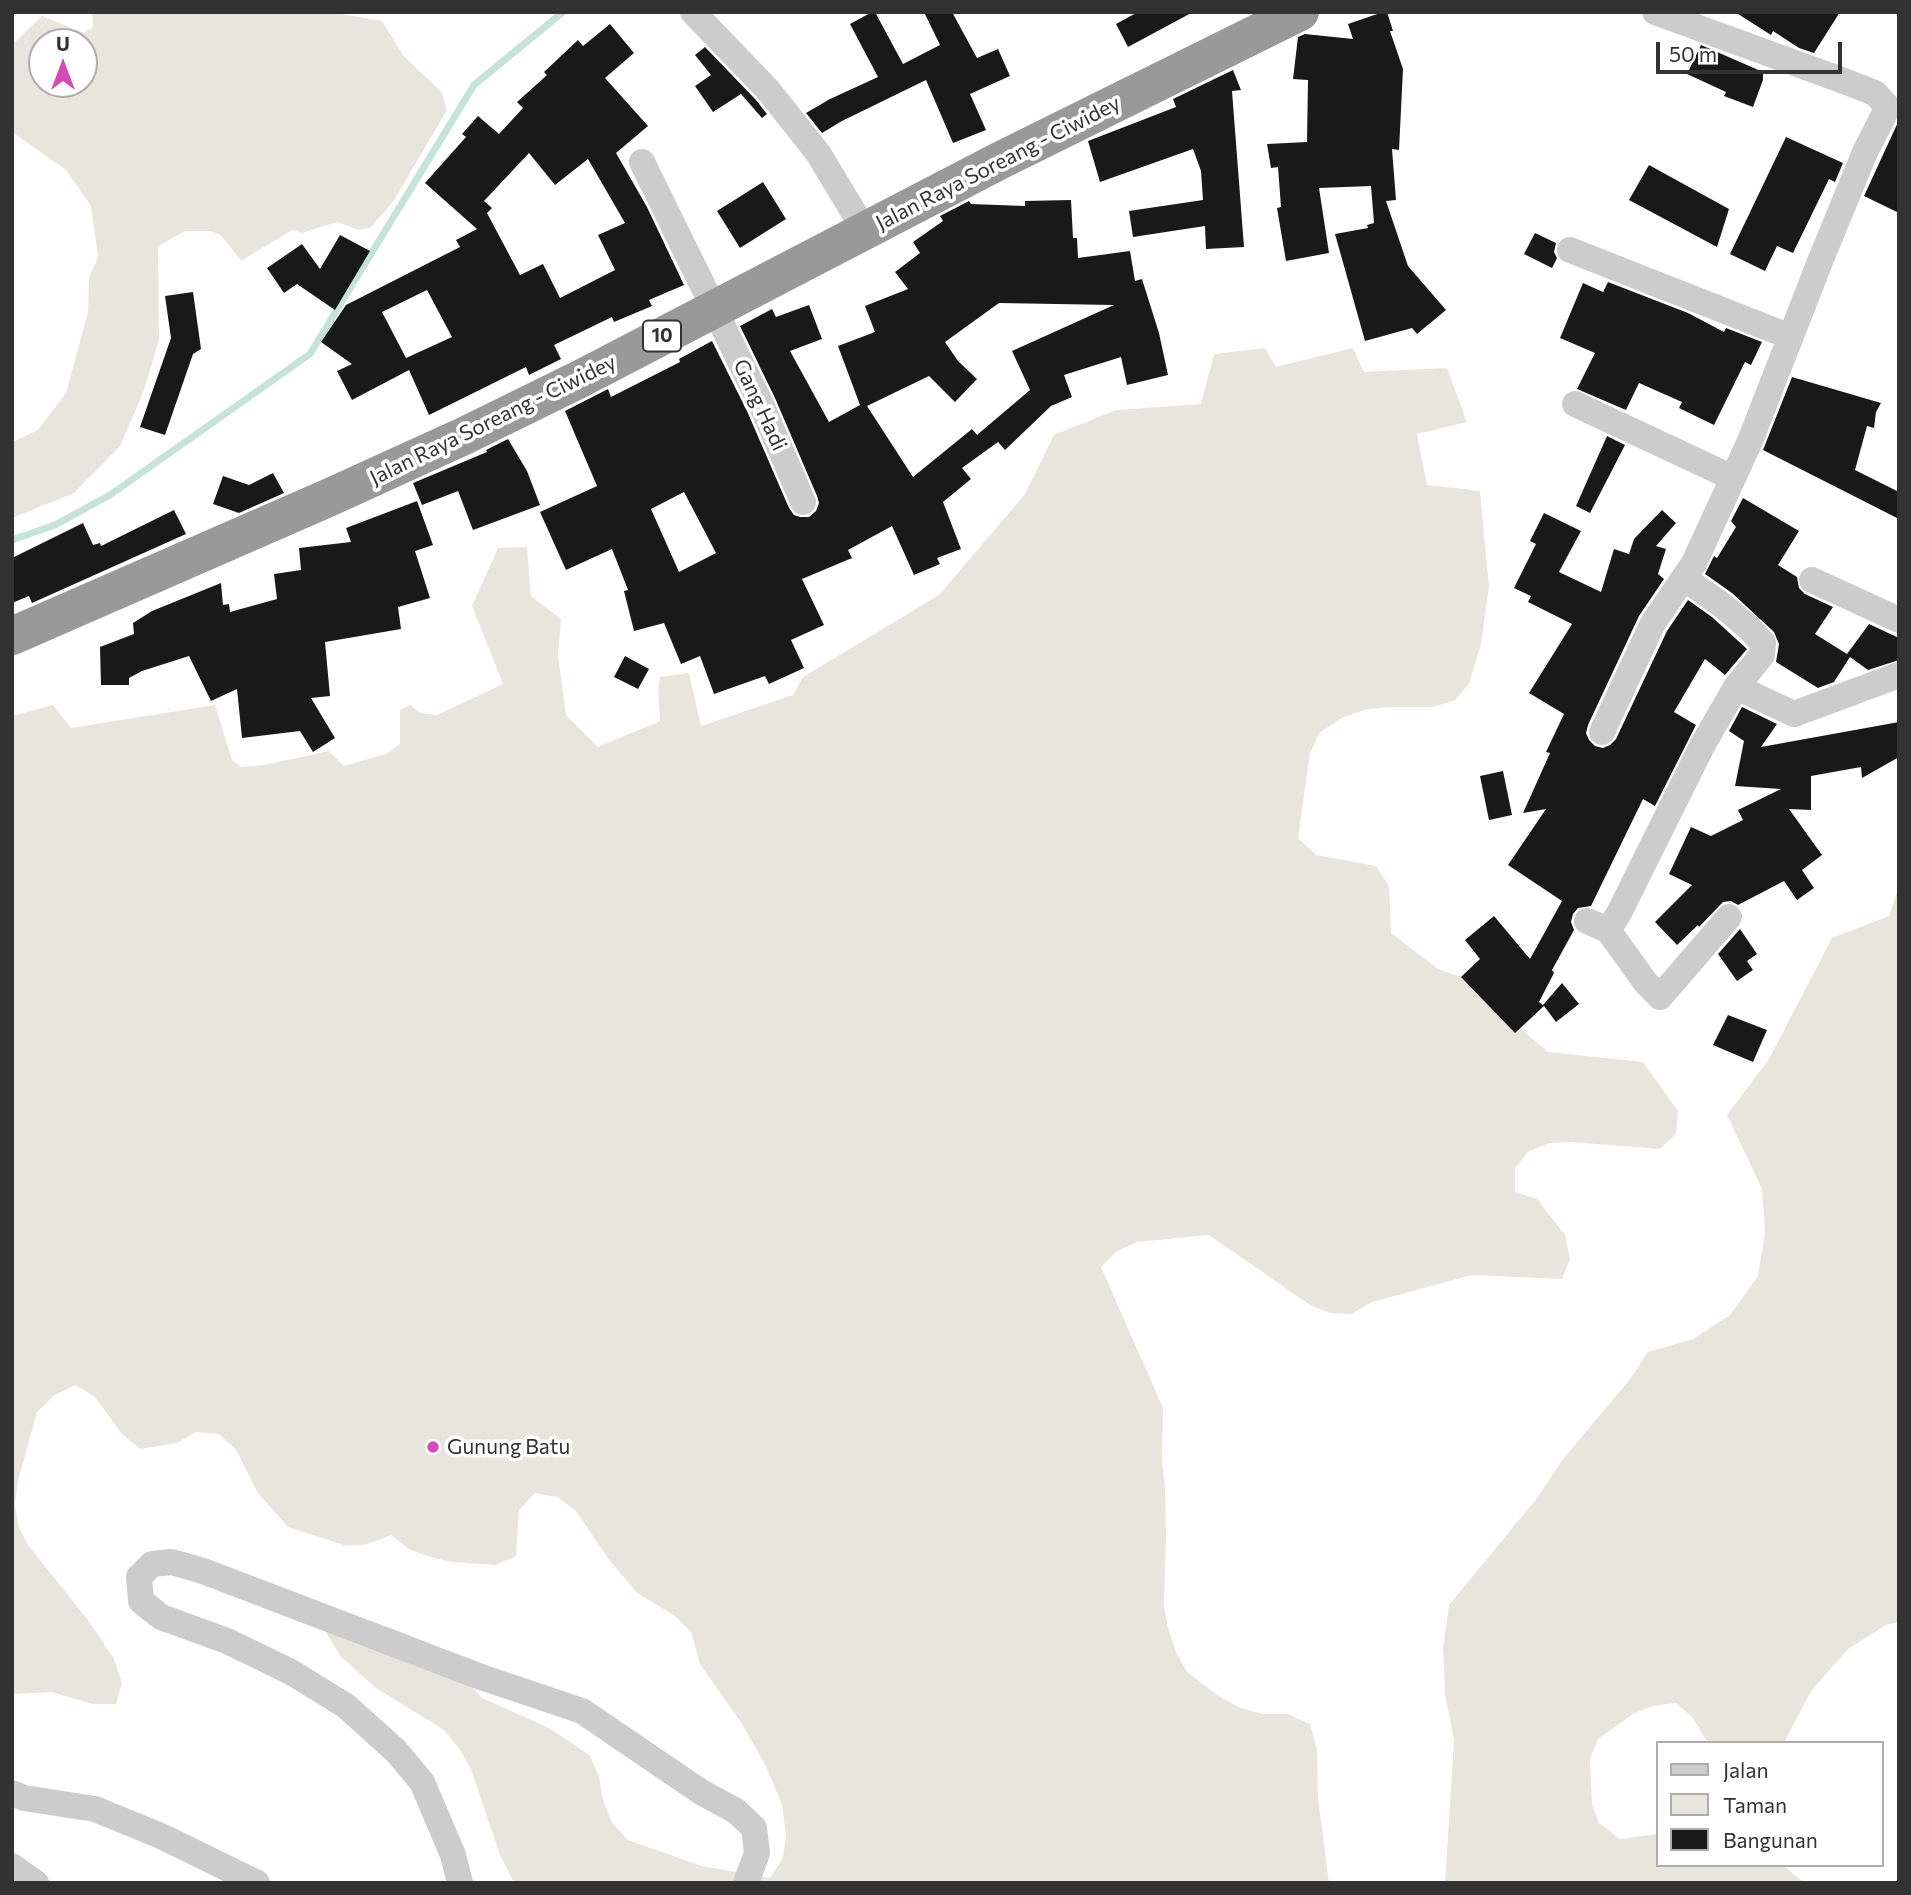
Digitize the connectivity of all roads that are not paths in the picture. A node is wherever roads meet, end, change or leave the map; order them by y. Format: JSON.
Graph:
{"nodes":[{"id":1,"x":693,"y":12,"type":"edge"},
{"id":2,"x":1655,"y":12,"type":"edge"},
{"id":3,"x":1281,"y":16,"type":"edge"},
{"id":4,"x":1895,"y":101,"type":"edge"},
{"id":5,"x":642,"y":162,"type":"dead end"},
{"id":6,"x":865,"y":231,"type":"junction"},
{"id":7,"x":1570,"y":250,"type":"dead end"},
{"id":8,"x":713,"y":310,"type":"junction"},
{"id":9,"x":1791,"y":337,"type":"junction"},
{"id":10,"x":1574,"y":404,"type":"dead end"},
{"id":11,"x":1733,"y":478,"type":"junction"},
{"id":12,"x":803,"y":502,"type":"dead end"},
{"id":13,"x":1685,"y":579,"type":"junction"},
{"id":14,"x":1812,"y":580,"type":"dead end"},
{"id":15,"x":1899,"y":620,"type":"edge"},
{"id":16,"x":12,"y":636,"type":"edge"},
{"id":17,"x":1899,"y":675,"type":"edge"},
{"id":18,"x":1736,"y":687,"type":"junction"},
{"id":19,"x":1602,"y":732,"type":"dead end"},
{"id":20,"x":1728,"y":917,"type":"dead end"},
{"id":21,"x":12,"y":1793,"type":"edge"},
{"id":22,"x":12,"y":1866,"type":"edge"},
{"id":23,"x":36,"y":1883,"type":"edge"},
{"id":24,"x":257,"y":1883,"type":"edge"},
{"id":25,"x":460,"y":1883,"type":"edge"},
{"id":26,"x":746,"y":1883,"type":"edge"}],
"edges":[{"from":1,"to":6,"type":"street"},
{"from":2,"to":4,"type":"street"},
{"from":3,"to":6,"type":"highway","name":"Jalan Raya Soreang - Ciwidey","number":"10"},
{"from":4,"to":9,"type":"street"},
{"from":5,"to":8,"type":"street","name":"Gang Hadi"},
{"from":6,"to":8,"type":"highway","name":"Jalan Raya Soreang - Ciwidey","number":"10"},
{"from":7,"to":9,"type":"street"},
{"from":8,"to":12,"type":"street","name":"Gang Hadi"},
{"from":8,"to":16,"type":"highway","name":"Jalan Raya Soreang - Ciwidey","number":"10"},
{"from":9,"to":11,"type":"street"},
{"from":10,"to":11,"type":"street"},
{"from":11,"to":13,"type":"street"},
{"from":13,"to":18,"type":"street"},
{"from":13,"to":19,"type":"street"},
{"from":14,"to":15,"type":"street"},
{"from":17,"to":18,"type":"street"},
{"from":18,"to":20,"type":"street"},
{"from":21,"to":24,"type":"street"},
{"from":22,"to":23,"type":"street"},
{"from":25,"to":26,"type":"street"}]}
